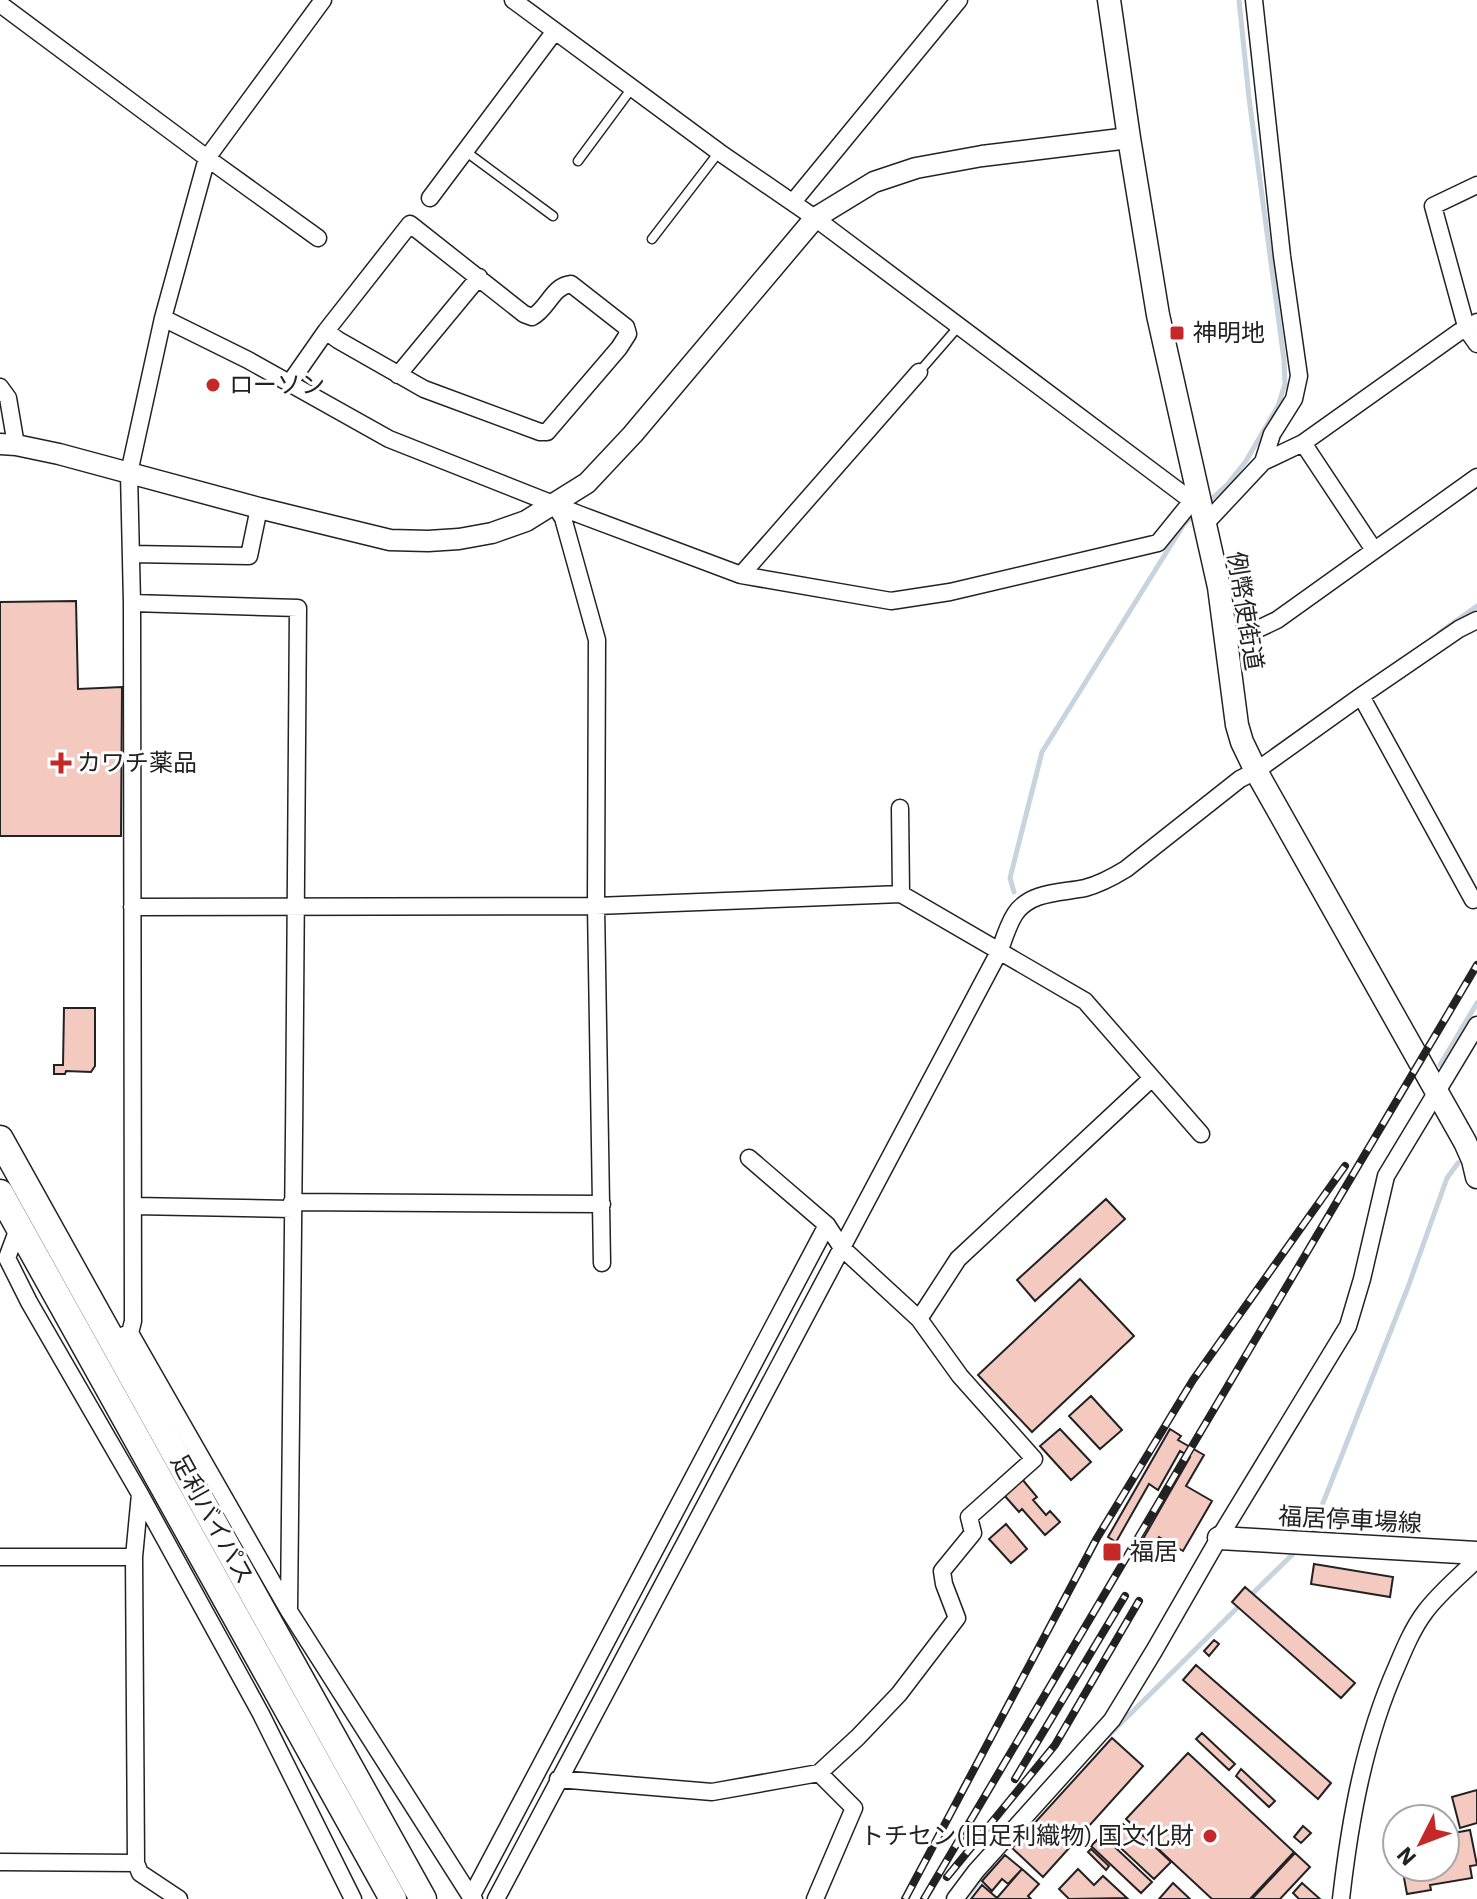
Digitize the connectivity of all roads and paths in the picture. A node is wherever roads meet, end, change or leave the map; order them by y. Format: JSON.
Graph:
{"nodes":[{"id":1,"x":323,"y":0,"type":"edge"},
{"id":2,"x":513,"y":0,"type":"edge"},
{"id":3,"x":959,"y":0,"type":"edge"},
{"id":4,"x":1109,"y":0,"type":"edge"},
{"id":5,"x":1254,"y":0,"type":"edge"},
{"id":6,"x":0,"y":4,"type":"edge"},
{"id":7,"x":555,"y":31,"type":"junction"},
{"id":8,"x":632,"y":88,"type":"junction"},
{"id":9,"x":1129,"y":138,"type":"junction"},
{"id":10,"x":465,"y":151,"type":"junction"},
{"id":11,"x":719,"y":152,"type":"junction"},
{"id":12,"x":207,"y":158,"type":"junction"},
{"id":13,"x":578,"y":161,"type":"dead end"},
{"id":14,"x":1477,"y":185,"type":"edge"},
{"id":15,"x":430,"y":198,"type":"dead end"},
{"id":16,"x":793,"y":202,"type":"junction"},
{"id":17,"x":553,"y":216,"type":"dead end"},
{"id":18,"x":815,"y":218,"type":"junction"},
{"id":19,"x":318,"y":238,"type":"dead end"},
{"id":20,"x":652,"y":239,"type":"dead end"},
{"id":21,"x":479,"y":277,"type":"junction"},
{"id":22,"x":163,"y":318,"type":"junction"},
{"id":23,"x":960,"y":326,"type":"junction"},
{"id":24,"x":326,"y":331,"type":"junction"},
{"id":25,"x":1474,"y":332,"type":"edge"},
{"id":26,"x":919,"y":372,"type":"joint"},
{"id":27,"x":398,"y":375,"type":"junction"},
{"id":28,"x":289,"y":384,"type":"junction"},
{"id":29,"x":0,"y":387,"type":"edge"},
{"id":30,"x":1303,"y":443,"type":"junction"},
{"id":31,"x":8,"y":445,"type":"edge"},
{"id":32,"x":1263,"y":462,"type":"junction"},
{"id":33,"x":129,"y":473,"type":"junction"},
{"id":34,"x":1477,"y":477,"type":"edge"},
{"id":35,"x":554,"y":504,"type":"junction"},
{"id":36,"x":259,"y":508,"type":"junction"},
{"id":37,"x":1200,"y":514,"type":"junction"},
{"id":38,"x":1374,"y":550,"type":"junction"},
{"id":39,"x":131,"y":554,"type":"junction"},
{"id":40,"x":741,"y":575,"type":"junction"},
{"id":41,"x":132,"y":603,"type":"junction"},
{"id":42,"x":1476,"y":625,"type":"edge"},
{"id":43,"x":1226,"y":639,"type":"junction"},
{"id":44,"x":1361,"y":696,"type":"junction"},
{"id":45,"x":1256,"y":771,"type":"junction"},
{"id":46,"x":900,"y":808,"type":"dead end"},
{"id":47,"x":901,"y":894,"type":"junction"},
{"id":48,"x":1473,"y":900,"type":"dead end"},
{"id":49,"x":596,"y":906,"type":"junction"},
{"id":50,"x":132,"y":907,"type":"junction"},
{"id":51,"x":297,"y":907,"type":"junction"},
{"id":52,"x":1000,"y":950,"type":"junction"},
{"id":53,"x":1477,"y":1025,"type":"edge"},
{"id":54,"x":1151,"y":1079,"type":"junction"},
{"id":55,"x":1437,"y":1094,"type":"junction"},
{"id":56,"x":1201,"y":1134,"type":"dead end"},
{"id":57,"x":0,"y":1139,"type":"edge"},
{"id":58,"x":749,"y":1158,"type":"dead end"},
{"id":59,"x":1476,"y":1165,"type":"edge"},
{"id":60,"x":0,"y":1193,"type":"edge"},
{"id":61,"x":602,"y":1204,"type":"junction"},
{"id":62,"x":134,"y":1206,"type":"junction"},
{"id":63,"x":292,"y":1206,"type":"junction"},
{"id":64,"x":827,"y":1225,"type":"junction"},
{"id":65,"x":19,"y":1226,"type":"junction"},
{"id":66,"x":842,"y":1248,"type":"junction"},
{"id":67,"x":3,"y":1257,"type":"edge"},
{"id":68,"x":602,"y":1263,"type":"dead end"},
{"id":69,"x":919,"y":1319,"type":"junction"},
{"id":70,"x":121,"y":1336,"type":"junction"},
{"id":71,"x":140,"y":1494,"type":"junction"},
{"id":72,"x":1219,"y":1538,"type":"junction"},
{"id":73,"x":1477,"y":1553,"type":"edge"},
{"id":74,"x":0,"y":1557,"type":"edge"},
{"id":75,"x":134,"y":1557,"type":"junction"},
{"id":76,"x":1477,"y":1559,"type":"edge"},
{"id":77,"x":267,"y":1621,"type":"junction"},
{"id":78,"x":819,"y":1773,"type":"junction"},
{"id":79,"x":558,"y":1779,"type":"junction"},
{"id":80,"x":0,"y":1862,"type":"edge"},
{"id":81,"x":136,"y":1863,"type":"junction"},
{"id":82,"x":472,"y":1898,"type":"edge"},
{"id":83,"x":179,"y":1899,"type":"edge"},
{"id":84,"x":353,"y":1899,"type":"edge"},
{"id":85,"x":393,"y":1899,"type":"edge"},
{"id":86,"x":423,"y":1899,"type":"edge"},
{"id":87,"x":496,"y":1899,"type":"edge"},
{"id":88,"x":815,"y":1899,"type":"edge"},
{"id":89,"x":955,"y":1899,"type":"edge"},
{"id":90,"x":1341,"y":1899,"type":"edge"}],
"edges":[{"from":1,"to":12,"type":"street"},
{"from":2,"to":7,"type":"street"},
{"from":3,"to":16,"type":"street"},
{"from":4,"to":9,"type":"main road","name":"例幣使街道"},
{"from":5,"to":32,"type":"street"},
{"from":6,"to":12,"type":"street"},
{"from":7,"to":8,"type":"street"},
{"from":7,"to":10,"type":"street"},
{"from":8,"to":11,"type":"street"},
{"from":8,"to":13,"type":"lane"},
{"from":9,"to":18,"type":"street"},
{"from":9,"to":37,"type":"main road","name":"例幣使街道"},
{"from":10,"to":15,"type":"street"},
{"from":10,"to":17,"type":"lane"},
{"from":11,"to":16,"type":"street"},
{"from":11,"to":20,"type":"lane"},
{"from":12,"to":19,"type":"street"},
{"from":12,"to":22,"type":"street"},
{"from":14,"to":25,"type":"street"},
{"from":16,"to":18,"type":"street"},
{"from":18,"to":23,"type":"street"},
{"from":18,"to":35,"type":"street"},
{"from":21,"to":24,"type":"street"},
{"from":21,"to":27,"type":"street"},
{"from":21,"to":27,"type":"street"},
{"from":22,"to":28,"type":"street"},
{"from":22,"to":33,"type":"street"},
{"from":23,"to":26,"type":"lane"},
{"from":23,"to":37,"type":"street"},
{"from":24,"to":27,"type":"street"},
{"from":24,"to":28,"type":"street"},
{"from":25,"to":30,"type":"street"},
{"from":26,"to":40,"type":"street"},
{"from":28,"to":35,"type":"street"},
{"from":29,"to":31,"type":"street"},
{"from":30,"to":32,"type":"street"},
{"from":30,"to":38,"type":"street"},
{"from":31,"to":33,"type":"street"},
{"from":32,"to":37,"type":"street"},
{"from":33,"to":36,"type":"street"},
{"from":33,"to":39,"type":"street"},
{"from":34,"to":38,"type":"street"},
{"from":35,"to":36,"type":"street"},
{"from":35,"to":40,"type":"street"},
{"from":35,"to":49,"type":"street"},
{"from":36,"to":39,"type":"street"},
{"from":37,"to":40,"type":"street"},
{"from":37,"to":43,"type":"main road","name":"例幣使街道"},
{"from":38,"to":43,"type":"street"},
{"from":39,"to":41,"type":"street"},
{"from":41,"to":50,"type":"street"},
{"from":41,"to":51,"type":"street"},
{"from":42,"to":44,"type":"street"},
{"from":43,"to":45,"type":"main road","name":"例幣使街道"},
{"from":44,"to":45,"type":"street"},
{"from":44,"to":48,"type":"street"},
{"from":45,"to":52,"type":"street"},
{"from":45,"to":55,"type":"main road","name":"例幣使街道"},
{"from":46,"to":47,"type":"street"},
{"from":47,"to":49,"type":"street"},
{"from":47,"to":52,"type":"street"},
{"from":49,"to":51,"type":"street"},
{"from":49,"to":61,"type":"street"},
{"from":50,"to":51,"type":"street"},
{"from":50,"to":62,"type":"street"},
{"from":51,"to":63,"type":"street"},
{"from":52,"to":54,"type":"street"},
{"from":52,"to":66,"type":"street"},
{"from":53,"to":55,"type":"street"},
{"from":54,"to":56,"type":"street"},
{"from":54,"to":69,"type":"street"},
{"from":55,"to":59,"type":"main road","name":"例幣使街道"},
{"from":55,"to":72,"type":"street"},
{"from":57,"to":70,"type":"highway","name":"足利バイパス"},
{"from":58,"to":64,"type":"street"},
{"from":60,"to":65,"type":"highway","name":"足利バイパス"},
{"from":61,"to":63,"type":"street"},
{"from":61,"to":68,"type":"street"},
{"from":62,"to":63,"type":"street"},
{"from":62,"to":70,"type":"street"},
{"from":63,"to":77,"type":"street"},
{"from":64,"to":66,"type":"street"},
{"from":64,"to":82,"type":"street"},
{"from":65,"to":67,"type":"street"},
{"from":65,"to":77,"type":"highway","name":"足利バイパス"},
{"from":66,"to":69,"type":"street"},
{"from":66,"to":79,"type":"street"},
{"from":67,"to":71,"type":"street"},
{"from":69,"to":78,"type":"street"},
{"from":70,"to":77,"type":"highway","name":"足利バイパス"},
{"from":71,"to":75,"type":"street"},
{"from":71,"to":84,"type":"street"},
{"from":72,"to":73,"type":"main road","name":"福居停車場線"},
{"from":72,"to":89,"type":"street"},
{"from":74,"to":75,"type":"street"},
{"from":75,"to":81,"type":"street"},
{"from":76,"to":90,"type":"street"},
{"from":77,"to":82,"type":"street"},
{"from":77,"to":85,"type":"highway","name":"足利バイパス"},
{"from":77,"to":86,"type":"highway","name":"足利バイパス"},
{"from":78,"to":79,"type":"street"},
{"from":78,"to":88,"type":"street"},
{"from":79,"to":87,"type":"street"},
{"from":80,"to":81,"type":"street"},
{"from":81,"to":83,"type":"street"}]}
